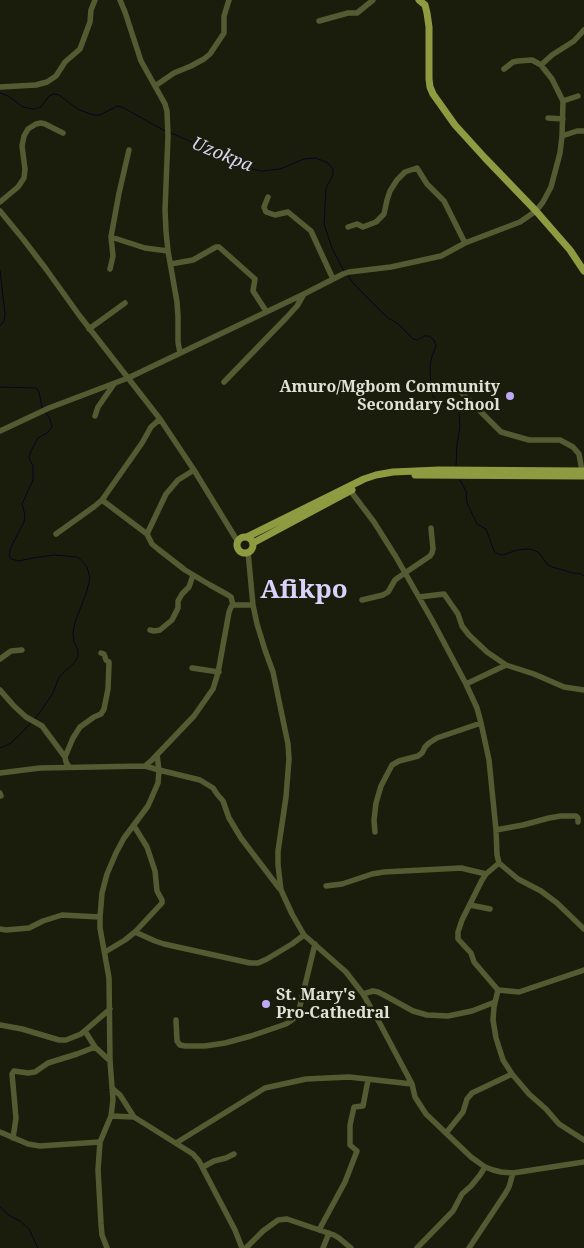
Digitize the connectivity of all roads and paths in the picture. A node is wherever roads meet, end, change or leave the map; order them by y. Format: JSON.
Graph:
{"nodes":[{"id":1,"x":95,"y":0,"type":"edge"},
{"id":2,"x":120,"y":0,"type":"edge"},
{"id":3,"x":229,"y":0,"type":"edge"},
{"id":4,"x":373,"y":0,"type":"edge"},
{"id":5,"x":419,"y":0,"type":"edge"},
{"id":6,"x":319,"y":21,"type":"dead end"},
{"id":7,"x":584,"y":30,"type":"edge"},
{"id":8,"x":541,"y":66,"type":"junction"},
{"id":9,"x":504,"y":69,"type":"dead end"},
{"id":10,"x":155,"y":86,"type":"junction"},
{"id":11,"x":0,"y":87,"type":"edge"},
{"id":12,"x":578,"y":96,"type":"dead end"},
{"id":13,"x":563,"y":101,"type":"junction"},
{"id":14,"x":548,"y":118,"type":"dead end"},
{"id":15,"x":563,"y":120,"type":"junction"},
{"id":16,"x":584,"y":131,"type":"edge"},
{"id":17,"x":63,"y":134,"type":"dead end"},
{"id":18,"x":562,"y":136,"type":"junction"},
{"id":19,"x":129,"y":150,"type":"dead end"},
{"id":20,"x":268,"y":197,"type":"dead end"},
{"id":21,"x":0,"y":202,"type":"edge"},
{"id":22,"x":0,"y":211,"type":"edge"},
{"id":23,"x":536,"y":211,"type":"junction"},
{"id":24,"x":348,"y":227,"type":"dead end"},
{"id":25,"x":111,"y":237,"type":"junction"},
{"id":26,"x":465,"y":243,"type":"junction"},
{"id":27,"x":168,"y":251,"type":"junction"},
{"id":28,"x":171,"y":264,"type":"junction"},
{"id":29,"x":110,"y":269,"type":"dead end"},
{"id":30,"x":584,"y":271,"type":"edge"},
{"id":31,"x":333,"y":279,"type":"junction"},
{"id":32,"x":304,"y":294,"type":"junction"},
{"id":33,"x":125,"y":303,"type":"dead end"},
{"id":34,"x":266,"y":311,"type":"junction"},
{"id":35,"x":89,"y":329,"type":"junction"},
{"id":36,"x":180,"y":353,"type":"junction"},
{"id":37,"x":128,"y":378,"type":"junction"},
{"id":38,"x":224,"y":382,"type":"dead end"},
{"id":39,"x":114,"y":384,"type":"junction"},
{"id":40,"x":457,"y":388,"type":"dead end"},
{"id":41,"x":95,"y":416,"type":"dead end"},
{"id":42,"x":160,"y":419,"type":"junction"},
{"id":43,"x":0,"y":431,"type":"edge"},
{"id":44,"x":194,"y":470,"type":"junction"},
{"id":45,"x":583,"y":473,"type":"edge"},
{"id":46,"x":349,"y":489,"type":"junction"},
{"id":47,"x":102,"y":500,"type":"junction"},
{"id":48,"x":431,"y":528,"type":"dead end"},
{"id":49,"x":56,"y":534,"type":"dead end"},
{"id":50,"x":147,"y":534,"type":"junction"},
{"id":51,"x":250,"y":540,"type":"junction"},
{"id":52,"x":238,"y":542,"type":"junction"},
{"id":53,"x":248,"y":552,"type":"junction"},
{"id":54,"x":405,"y":572,"type":"junction"},
{"id":55,"x":193,"y":575,"type":"junction"},
{"id":56,"x":419,"y":597,"type":"junction"},
{"id":57,"x":362,"y":600,"type":"dead end"},
{"id":58,"x":234,"y":604,"type":"junction"},
{"id":59,"x":254,"y":605,"type":"junction"},
{"id":60,"x":150,"y":630,"type":"dead end"},
{"id":61,"x":22,"y":650,"type":"dead end"},
{"id":62,"x":101,"y":653,"type":"dead end"},
{"id":63,"x":0,"y":659,"type":"edge"},
{"id":64,"x":506,"y":665,"type":"junction"},
{"id":65,"x":192,"y":668,"type":"dead end"},
{"id":66,"x":219,"y":672,"type":"junction"},
{"id":67,"x":466,"y":684,"type":"junction"},
{"id":68,"x":0,"y":690,"type":"edge"},
{"id":69,"x":584,"y":690,"type":"edge"},
{"id":70,"x":482,"y":723,"type":"junction"},
{"id":71,"x":157,"y":755,"type":"junction"},
{"id":72,"x":65,"y":757,"type":"junction"},
{"id":73,"x":145,"y":766,"type":"junction"},
{"id":74,"x":69,"y":767,"type":"junction"},
{"id":75,"x":159,"y":770,"type":"junction"},
{"id":76,"x":0,"y":773,"type":"edge"},
{"id":77,"x":578,"y":822,"type":"dead end"},
{"id":78,"x":134,"y":826,"type":"junction"},
{"id":79,"x":496,"y":830,"type":"junction"},
{"id":80,"x":375,"y":832,"type":"dead end"},
{"id":81,"x":500,"y":863,"type":"junction"},
{"id":82,"x":278,"y":865,"type":"junction"},
{"id":83,"x":267,"y":872,"type":"junction"},
{"id":84,"x":486,"y":874,"type":"junction"},
{"id":85,"x":326,"y":886,"type":"dead end"},
{"id":86,"x":281,"y":890,"type":"junction"},
{"id":87,"x":470,"y":905,"type":"junction"},
{"id":88,"x":490,"y":909,"type":"dead end"},
{"id":89,"x":100,"y":917,"type":"junction"},
{"id":90,"x":0,"y":929,"type":"edge"},
{"id":91,"x":584,"y":930,"type":"edge"},
{"id":92,"x":135,"y":932,"type":"junction"},
{"id":93,"x":304,"y":935,"type":"junction"},
{"id":94,"x":315,"y":944,"type":"junction"},
{"id":95,"x":105,"y":952,"type":"junction"},
{"id":96,"x":584,"y":970,"type":"edge"},
{"id":97,"x":498,"y":990,"type":"junction"},
{"id":98,"x":363,"y":994,"type":"junction"},
{"id":99,"x":495,"y":1002,"type":"junction"},
{"id":100,"x":110,"y":1008,"type":"junction"},
{"id":101,"x":176,"y":1020,"type":"dead end"},
{"id":102,"x":0,"y":1025,"type":"edge"},
{"id":103,"x":85,"y":1031,"type":"junction"},
{"id":104,"x":95,"y":1047,"type":"junction"},
{"id":105,"x":110,"y":1061,"type":"junction"},
{"id":106,"x":512,"y":1074,"type":"junction"},
{"id":107,"x":368,"y":1080,"type":"junction"},
{"id":108,"x":412,"y":1084,"type":"junction"},
{"id":109,"x":112,"y":1088,"type":"junction"},
{"id":110,"x":111,"y":1116,"type":"junction"},
{"id":111,"x":134,"y":1117,"type":"junction"},
{"id":112,"x":0,"y":1132,"type":"edge"},
{"id":113,"x":446,"y":1133,"type":"junction"},
{"id":114,"x":13,"y":1138,"type":"junction"},
{"id":115,"x":584,"y":1140,"type":"edge"},
{"id":116,"x":100,"y":1142,"type":"junction"},
{"id":117,"x":176,"y":1143,"type":"junction"},
{"id":118,"x":234,"y":1154,"type":"dead end"},
{"id":119,"x":584,"y":1162,"type":"edge"},
{"id":120,"x":202,"y":1167,"type":"junction"},
{"id":121,"x":485,"y":1167,"type":"junction"},
{"id":122,"x":513,"y":1173,"type":"junction"},
{"id":123,"x":319,"y":1230,"type":"junction"},
{"id":124,"x":330,"y":1233,"type":"junction"},
{"id":125,"x":106,"y":1248,"type":"edge"},
{"id":126,"x":242,"y":1248,"type":"edge"},
{"id":127,"x":246,"y":1248,"type":"edge"},
{"id":128,"x":323,"y":1248,"type":"edge"},
{"id":129,"x":350,"y":1248,"type":"edge"},
{"id":130,"x":417,"y":1248,"type":"edge"},
{"id":131,"x":469,"y":1248,"type":"edge"}],
"edges":[{"from":1,"to":11,"type":"street"},
{"from":2,"to":10,"type":"street"},
{"from":3,"to":10,"type":"street"},
{"from":4,"to":6,"type":"street"},
{"from":5,"to":23,"type":"main road"},
{"from":7,"to":8,"type":"street"},
{"from":8,"to":9,"type":"street"},
{"from":8,"to":13,"type":"street"},
{"from":10,"to":27,"type":"street"},
{"from":12,"to":13,"type":"street"},
{"from":13,"to":15,"type":"street"},
{"from":14,"to":15,"type":"street"},
{"from":15,"to":18,"type":"street"},
{"from":16,"to":18,"type":"street"},
{"from":17,"to":21,"type":"street"},
{"from":18,"to":23,"type":"street"},
{"from":19,"to":25,"type":"street"},
{"from":20,"to":31,"type":"street"},
{"from":22,"to":35,"type":"street"},
{"from":23,"to":26,"type":"street"},
{"from":23,"to":30,"type":"main road"},
{"from":24,"to":26,"type":"street"},
{"from":25,"to":27,"type":"street"},
{"from":25,"to":29,"type":"street"},
{"from":26,"to":31,"type":"street"},
{"from":27,"to":28,"type":"street"},
{"from":28,"to":34,"type":"street"},
{"from":28,"to":36,"type":"street"},
{"from":31,"to":32,"type":"street"},
{"from":32,"to":34,"type":"street"},
{"from":32,"to":38,"type":"street"},
{"from":33,"to":35,"type":"street"},
{"from":34,"to":36,"type":"street"},
{"from":35,"to":37,"type":"street"},
{"from":36,"to":37,"type":"street"},
{"from":37,"to":39,"type":"street"},
{"from":37,"to":42,"type":"street"},
{"from":39,"to":41,"type":"street"},
{"from":39,"to":43,"type":"street"},
{"from":40,"to":45,"type":"street"},
{"from":42,"to":44,"type":"street"},
{"from":42,"to":47,"type":"street"},
{"from":44,"to":50,"type":"street"},
{"from":44,"to":52,"type":"street"},
{"from":45,"to":46,"type":"main road"},
{"from":46,"to":51,"type":"main road"},
{"from":46,"to":54,"type":"street"},
{"from":47,"to":49,"type":"street"},
{"from":47,"to":50,"type":"street"},
{"from":48,"to":54,"type":"street"},
{"from":50,"to":55,"type":"street"},
{"from":51,"to":52,"type":"main road"},
{"from":51,"to":53,"type":"main road"},
{"from":52,"to":53,"type":"main road"},
{"from":53,"to":59,"type":"street"},
{"from":54,"to":56,"type":"street"},
{"from":54,"to":57,"type":"street"},
{"from":55,"to":58,"type":"street"},
{"from":55,"to":60,"type":"street"},
{"from":56,"to":64,"type":"street"},
{"from":56,"to":67,"type":"street"},
{"from":58,"to":59,"type":"street"},
{"from":58,"to":66,"type":"street"},
{"from":59,"to":82,"type":"street"},
{"from":61,"to":63,"type":"street"},
{"from":62,"to":72,"type":"street"},
{"from":64,"to":67,"type":"street"},
{"from":64,"to":69,"type":"street"},
{"from":65,"to":66,"type":"street"},
{"from":66,"to":71,"type":"street"},
{"from":67,"to":70,"type":"street"},
{"from":68,"to":72,"type":"street"},
{"from":70,"to":79,"type":"street"},
{"from":70,"to":80,"type":"street"},
{"from":71,"to":73,"type":"street"},
{"from":71,"to":75,"type":"street"},
{"from":72,"to":74,"type":"street"},
{"from":73,"to":74,"type":"street"},
{"from":73,"to":75,"type":"street"},
{"from":74,"to":76,"type":"street"},
{"from":75,"to":78,"type":"street"},
{"from":75,"to":83,"type":"street"},
{"from":77,"to":79,"type":"street"},
{"from":78,"to":89,"type":"street"},
{"from":78,"to":92,"type":"street"},
{"from":79,"to":81,"type":"street"},
{"from":81,"to":84,"type":"street"},
{"from":81,"to":91,"type":"street"},
{"from":82,"to":83,"type":"street"},
{"from":82,"to":86,"type":"street"},
{"from":83,"to":86,"type":"street"},
{"from":84,"to":85,"type":"street"},
{"from":84,"to":87,"type":"street"},
{"from":86,"to":93,"type":"street"},
{"from":87,"to":88,"type":"street"},
{"from":87,"to":97,"type":"street"},
{"from":89,"to":90,"type":"street"},
{"from":89,"to":95,"type":"street"},
{"from":92,"to":93,"type":"street"},
{"from":92,"to":95,"type":"street"},
{"from":93,"to":94,"type":"street"},
{"from":94,"to":98,"type":"street"},
{"from":94,"to":101,"type":"street"},
{"from":95,"to":100,"type":"street"},
{"from":96,"to":97,"type":"street"},
{"from":97,"to":99,"type":"street"},
{"from":98,"to":99,"type":"street"},
{"from":98,"to":108,"type":"street"},
{"from":99,"to":106,"type":"street"},
{"from":100,"to":103,"type":"street"},
{"from":100,"to":105,"type":"street"},
{"from":102,"to":103,"type":"street"},
{"from":103,"to":104,"type":"street"},
{"from":104,"to":105,"type":"street"},
{"from":104,"to":114,"type":"street"},
{"from":105,"to":109,"type":"street"},
{"from":106,"to":113,"type":"street"},
{"from":106,"to":115,"type":"street"},
{"from":107,"to":108,"type":"street"},
{"from":107,"to":117,"type":"street"},
{"from":107,"to":123,"type":"street"},
{"from":108,"to":113,"type":"street"},
{"from":109,"to":110,"type":"street"},
{"from":109,"to":111,"type":"street"},
{"from":110,"to":111,"type":"street"},
{"from":110,"to":116,"type":"street"},
{"from":111,"to":117,"type":"street"},
{"from":112,"to":114,"type":"street"},
{"from":113,"to":121,"type":"street"},
{"from":114,"to":116,"type":"street"},
{"from":116,"to":125,"type":"street"},
{"from":117,"to":120,"type":"street"},
{"from":118,"to":120,"type":"street"},
{"from":119,"to":122,"type":"street"},
{"from":120,"to":126,"type":"street"},
{"from":121,"to":122,"type":"street"},
{"from":121,"to":130,"type":"street"},
{"from":122,"to":131,"type":"street"},
{"from":123,"to":124,"type":"street"},
{"from":123,"to":127,"type":"street"},
{"from":124,"to":128,"type":"street"},
{"from":124,"to":129,"type":"street"}]}
